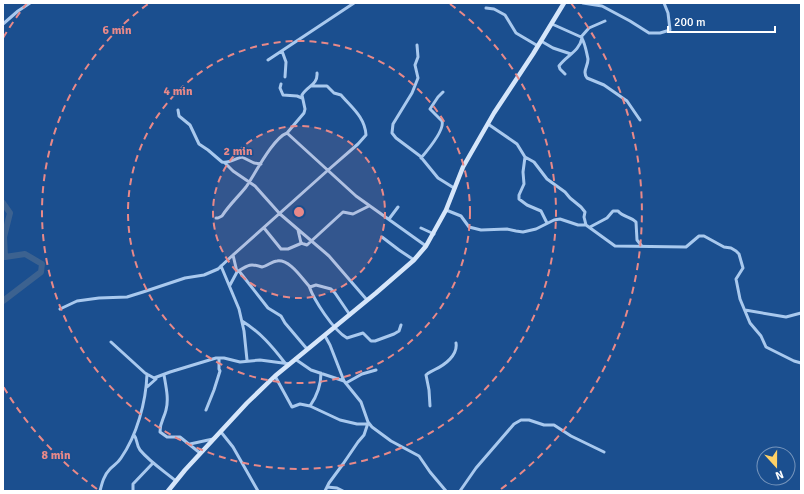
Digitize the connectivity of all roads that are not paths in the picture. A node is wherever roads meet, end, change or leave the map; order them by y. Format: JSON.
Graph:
{"nodes":[{"id":1,"x":30,"y":3,"type":"edge"},
{"id":2,"x":354,"y":3,"type":"edge"},
{"id":3,"x":564,"y":3,"type":"edge"},
{"id":4,"x":583,"y":3,"type":"edge"},
{"id":5,"x":664,"y":3,"type":"edge"},
{"id":6,"x":599,"y":4,"type":"edge"},
{"id":7,"x":486,"y":8,"type":"dead end"},
{"id":8,"x":605,"y":21,"type":"dead end"},
{"id":9,"x":3,"y":24,"type":"edge"},
{"id":10,"x":552,"y":24,"type":"junction"},
{"id":11,"x":581,"y":37,"type":"junction"},
{"id":12,"x":541,"y":41,"type":"junction"},
{"id":13,"x":417,"y":45,"type":"dead end"},
{"id":14,"x":538,"y":46,"type":"junction"},
{"id":15,"x":282,"y":51,"type":"junction"},
{"id":16,"x":571,"y":54,"type":"junction"},
{"id":17,"x":268,"y":60,"type":"dead end"},
{"id":18,"x":317,"y":73,"type":"dead end"},
{"id":19,"x":565,"y":74,"type":"dead end"},
{"id":20,"x":285,"y":77,"type":"dead end"},
{"id":21,"x":281,"y":84,"type":"dead end"},
{"id":22,"x":312,"y":86,"type":"junction"},
{"id":23,"x":443,"y":92,"type":"dead end"},
{"id":24,"x":302,"y":98,"type":"junction"},
{"id":25,"x":178,"y":110,"type":"dead end"},
{"id":26,"x":640,"y":120,"type":"dead end"},
{"id":27,"x":488,"y":124,"type":"junction"},
{"id":28,"x":287,"y":133,"type":"junction"},
{"id":29,"x":525,"y":156,"type":"junction"},
{"id":30,"x":421,"y":158,"type":"junction"},
{"id":31,"x":225,"y":163,"type":"junction"},
{"id":32,"x":261,"y":164,"type":"junction"},
{"id":33,"x":327,"y":170,"type":"junction"},
{"id":34,"x":249,"y":182,"type":"junction"},
{"id":35,"x":454,"y":188,"type":"junction"},
{"id":36,"x":369,"y":206,"type":"junction"},
{"id":37,"x":398,"y":206,"type":"dead end"},
{"id":38,"x":446,"y":210,"type":"junction"},
{"id":39,"x":280,"y":214,"type":"junction"},
{"id":40,"x":216,"y":218,"type":"dead end"},
{"id":41,"x":389,"y":220,"type":"junction"},
{"id":42,"x":547,"y":223,"type":"junction"},
{"id":43,"x":586,"y":225,"type":"junction"},
{"id":44,"x":590,"y":227,"type":"junction"},
{"id":45,"x":264,"y":228,"type":"junction"},
{"id":46,"x":421,"y":228,"type":"dead end"},
{"id":47,"x":298,"y":230,"type":"junction"},
{"id":48,"x":434,"y":234,"type":"junction"},
{"id":49,"x":382,"y":237,"type":"dead end"},
{"id":50,"x":312,"y":242,"type":"junction"},
{"id":51,"x":302,"y":243,"type":"junction"},
{"id":52,"x":641,"y":245,"type":"junction"},
{"id":53,"x":426,"y":246,"type":"junction"},
{"id":54,"x":233,"y":255,"type":"junction"},
{"id":55,"x":414,"y":260,"type":"junction"},
{"id":56,"x":221,"y":266,"type":"junction"},
{"id":57,"x":238,"y":272,"type":"junction"},
{"id":58,"x":230,"y":285,"type":"junction"},
{"id":59,"x":308,"y":286,"type":"junction"},
{"id":60,"x":367,"y":300,"type":"junction"},
{"id":61,"x":60,"y":309,"type":"dead end"},
{"id":62,"x":745,"y":310,"type":"junction"},
{"id":63,"x":801,"y":313,"type":"edge"},
{"id":64,"x":350,"y":315,"type":"junction"},
{"id":65,"x":242,"y":322,"type":"junction"},
{"id":66,"x":401,"y":325,"type":"dead end"},
{"id":67,"x":335,"y":328,"type":"junction"},
{"id":68,"x":325,"y":336,"type":"junction"},
{"id":69,"x":111,"y":342,"type":"dead end"},
{"id":70,"x":456,"y":343,"type":"dead end"},
{"id":71,"x":307,"y":349,"type":"junction"},
{"id":72,"x":219,"y":358,"type":"junction"},
{"id":73,"x":295,"y":359,"type":"junction"},
{"id":74,"x":247,"y":360,"type":"junction"},
{"id":75,"x":287,"y":363,"type":"junction"},
{"id":76,"x":801,"y":363,"type":"edge"},
{"id":77,"x":376,"y":370,"type":"dead end"},
{"id":78,"x":321,"y":373,"type":"junction"},
{"id":79,"x":147,"y":374,"type":"junction"},
{"id":80,"x":164,"y":375,"type":"junction"},
{"id":81,"x":274,"y":376,"type":"junction"},
{"id":82,"x":157,"y":378,"type":"junction"},
{"id":83,"x":345,"y":382,"type":"junction"},
{"id":84,"x":147,"y":387,"type":"junction"},
{"id":85,"x":310,"y":406,"type":"junction"},
{"id":86,"x":430,"y":406,"type":"dead end"},
{"id":87,"x":206,"y":410,"type":"dead end"},
{"id":88,"x":368,"y":424,"type":"junction"},
{"id":89,"x":220,"y":432,"type":"junction"},
{"id":90,"x":134,"y":435,"type":"junction"},
{"id":91,"x":213,"y":439,"type":"junction"},
{"id":92,"x":190,"y":444,"type":"junction"},
{"id":93,"x":604,"y":452,"type":"dead end"},
{"id":94,"x":200,"y":453,"type":"junction"},
{"id":95,"x":153,"y":462,"type":"junction"},
{"id":96,"x":176,"y":481,"type":"junction"},
{"id":97,"x":326,"y":487,"type":"junction"},
{"id":98,"x":100,"y":491,"type":"edge"},
{"id":99,"x":133,"y":491,"type":"edge"},
{"id":100,"x":168,"y":491,"type":"edge"},
{"id":101,"x":258,"y":491,"type":"edge"},
{"id":102,"x":325,"y":491,"type":"edge"},
{"id":103,"x":343,"y":491,"type":"edge"},
{"id":104,"x":446,"y":491,"type":"edge"},
{"id":105,"x":460,"y":491,"type":"edge"}],
"edges":[{"from":1,"to":9,"type":"street"},
{"from":2,"to":15,"type":"street"},
{"from":3,"to":10,"type":"street"},
{"from":4,"to":6,"type":"street"},
{"from":5,"to":6,"type":"street"},
{"from":7,"to":14,"type":"street"},
{"from":8,"to":11,"type":"street"},
{"from":10,"to":11,"type":"street"},
{"from":10,"to":12,"type":"street"},
{"from":11,"to":16,"type":"street"},
{"from":11,"to":26,"type":"street"},
{"from":12,"to":14,"type":"street"},
{"from":12,"to":16,"type":"street"},
{"from":13,"to":30,"type":"street"},
{"from":14,"to":27,"type":"street"},
{"from":15,"to":17,"type":"street"},
{"from":15,"to":20,"type":"street"},
{"from":16,"to":19,"type":"street"},
{"from":18,"to":22,"type":"street"},
{"from":21,"to":24,"type":"street"},
{"from":22,"to":24,"type":"street"},
{"from":22,"to":33,"type":"street"},
{"from":23,"to":30,"type":"street"},
{"from":24,"to":28,"type":"street"},
{"from":25,"to":31,"type":"street"},
{"from":27,"to":29,"type":"street"},
{"from":27,"to":35,"type":"street"},
{"from":28,"to":32,"type":"street"},
{"from":28,"to":33,"type":"street"},
{"from":29,"to":42,"type":"street"},
{"from":29,"to":43,"type":"street"},
{"from":30,"to":35,"type":"street"},
{"from":31,"to":32,"type":"street"},
{"from":31,"to":34,"type":"street"},
{"from":32,"to":34,"type":"street"},
{"from":33,"to":36,"type":"street"},
{"from":33,"to":39,"type":"street"},
{"from":34,"to":39,"type":"street"},
{"from":34,"to":40,"type":"street"},
{"from":35,"to":38,"type":"street"},
{"from":36,"to":41,"type":"street"},
{"from":36,"to":50,"type":"street"},
{"from":37,"to":41,"type":"street"},
{"from":38,"to":42,"type":"street"},
{"from":38,"to":48,"type":"street"},
{"from":39,"to":45,"type":"street"},
{"from":39,"to":47,"type":"street"},
{"from":41,"to":53,"type":"street"},
{"from":42,"to":43,"type":"street"},
{"from":43,"to":44,"type":"street"},
{"from":44,"to":52,"type":"street"},
{"from":44,"to":52,"type":"street"},
{"from":45,"to":51,"type":"street"},
{"from":45,"to":54,"type":"street"},
{"from":46,"to":48,"type":"street"},
{"from":47,"to":50,"type":"street"},
{"from":47,"to":51,"type":"street"},
{"from":48,"to":53,"type":"street"},
{"from":49,"to":55,"type":"street"},
{"from":50,"to":51,"type":"street"},
{"from":50,"to":60,"type":"street"},
{"from":52,"to":62,"type":"street"},
{"from":53,"to":55,"type":"street"},
{"from":54,"to":56,"type":"street"},
{"from":54,"to":57,"type":"street"},
{"from":55,"to":60,"type":"street"},
{"from":56,"to":58,"type":"street"},
{"from":56,"to":61,"type":"street"},
{"from":57,"to":58,"type":"street"},
{"from":57,"to":59,"type":"street"},
{"from":57,"to":71,"type":"street"},
{"from":58,"to":65,"type":"street"},
{"from":59,"to":64,"type":"street"},
{"from":59,"to":67,"type":"street"},
{"from":60,"to":64,"type":"street"},
{"from":62,"to":63,"type":"street"},
{"from":62,"to":76,"type":"street"},
{"from":64,"to":67,"type":"street"},
{"from":65,"to":74,"type":"street"},
{"from":65,"to":75,"type":"street"},
{"from":66,"to":67,"type":"street"},
{"from":67,"to":68,"type":"street"},
{"from":68,"to":71,"type":"street"},
{"from":68,"to":83,"type":"street"},
{"from":69,"to":79,"type":"street"},
{"from":70,"to":86,"type":"street"},
{"from":71,"to":73,"type":"street"},
{"from":72,"to":74,"type":"street"},
{"from":72,"to":80,"type":"street"},
{"from":72,"to":87,"type":"street"},
{"from":73,"to":75,"type":"street"},
{"from":73,"to":78,"type":"street"},
{"from":74,"to":75,"type":"street"},
{"from":75,"to":81,"type":"street"},
{"from":77,"to":83,"type":"street"},
{"from":78,"to":83,"type":"street"},
{"from":78,"to":85,"type":"street"},
{"from":79,"to":82,"type":"street"},
{"from":79,"to":84,"type":"street"},
{"from":80,"to":82,"type":"street"},
{"from":80,"to":92,"type":"street"},
{"from":81,"to":85,"type":"street"},
{"from":81,"to":89,"type":"street"},
{"from":82,"to":84,"type":"street"},
{"from":83,"to":88,"type":"street"},
{"from":84,"to":90,"type":"street"},
{"from":85,"to":88,"type":"street"},
{"from":88,"to":97,"type":"street"},
{"from":88,"to":104,"type":"street"},
{"from":89,"to":91,"type":"street"},
{"from":89,"to":101,"type":"street"},
{"from":90,"to":95,"type":"street"},
{"from":90,"to":98,"type":"street"},
{"from":91,"to":92,"type":"street"},
{"from":91,"to":94,"type":"street"},
{"from":92,"to":94,"type":"street"},
{"from":93,"to":105,"type":"street"},
{"from":94,"to":96,"type":"street"},
{"from":95,"to":96,"type":"street"},
{"from":95,"to":99,"type":"street"},
{"from":96,"to":100,"type":"street"},
{"from":97,"to":102,"type":"street"},
{"from":97,"to":103,"type":"street"}]}
